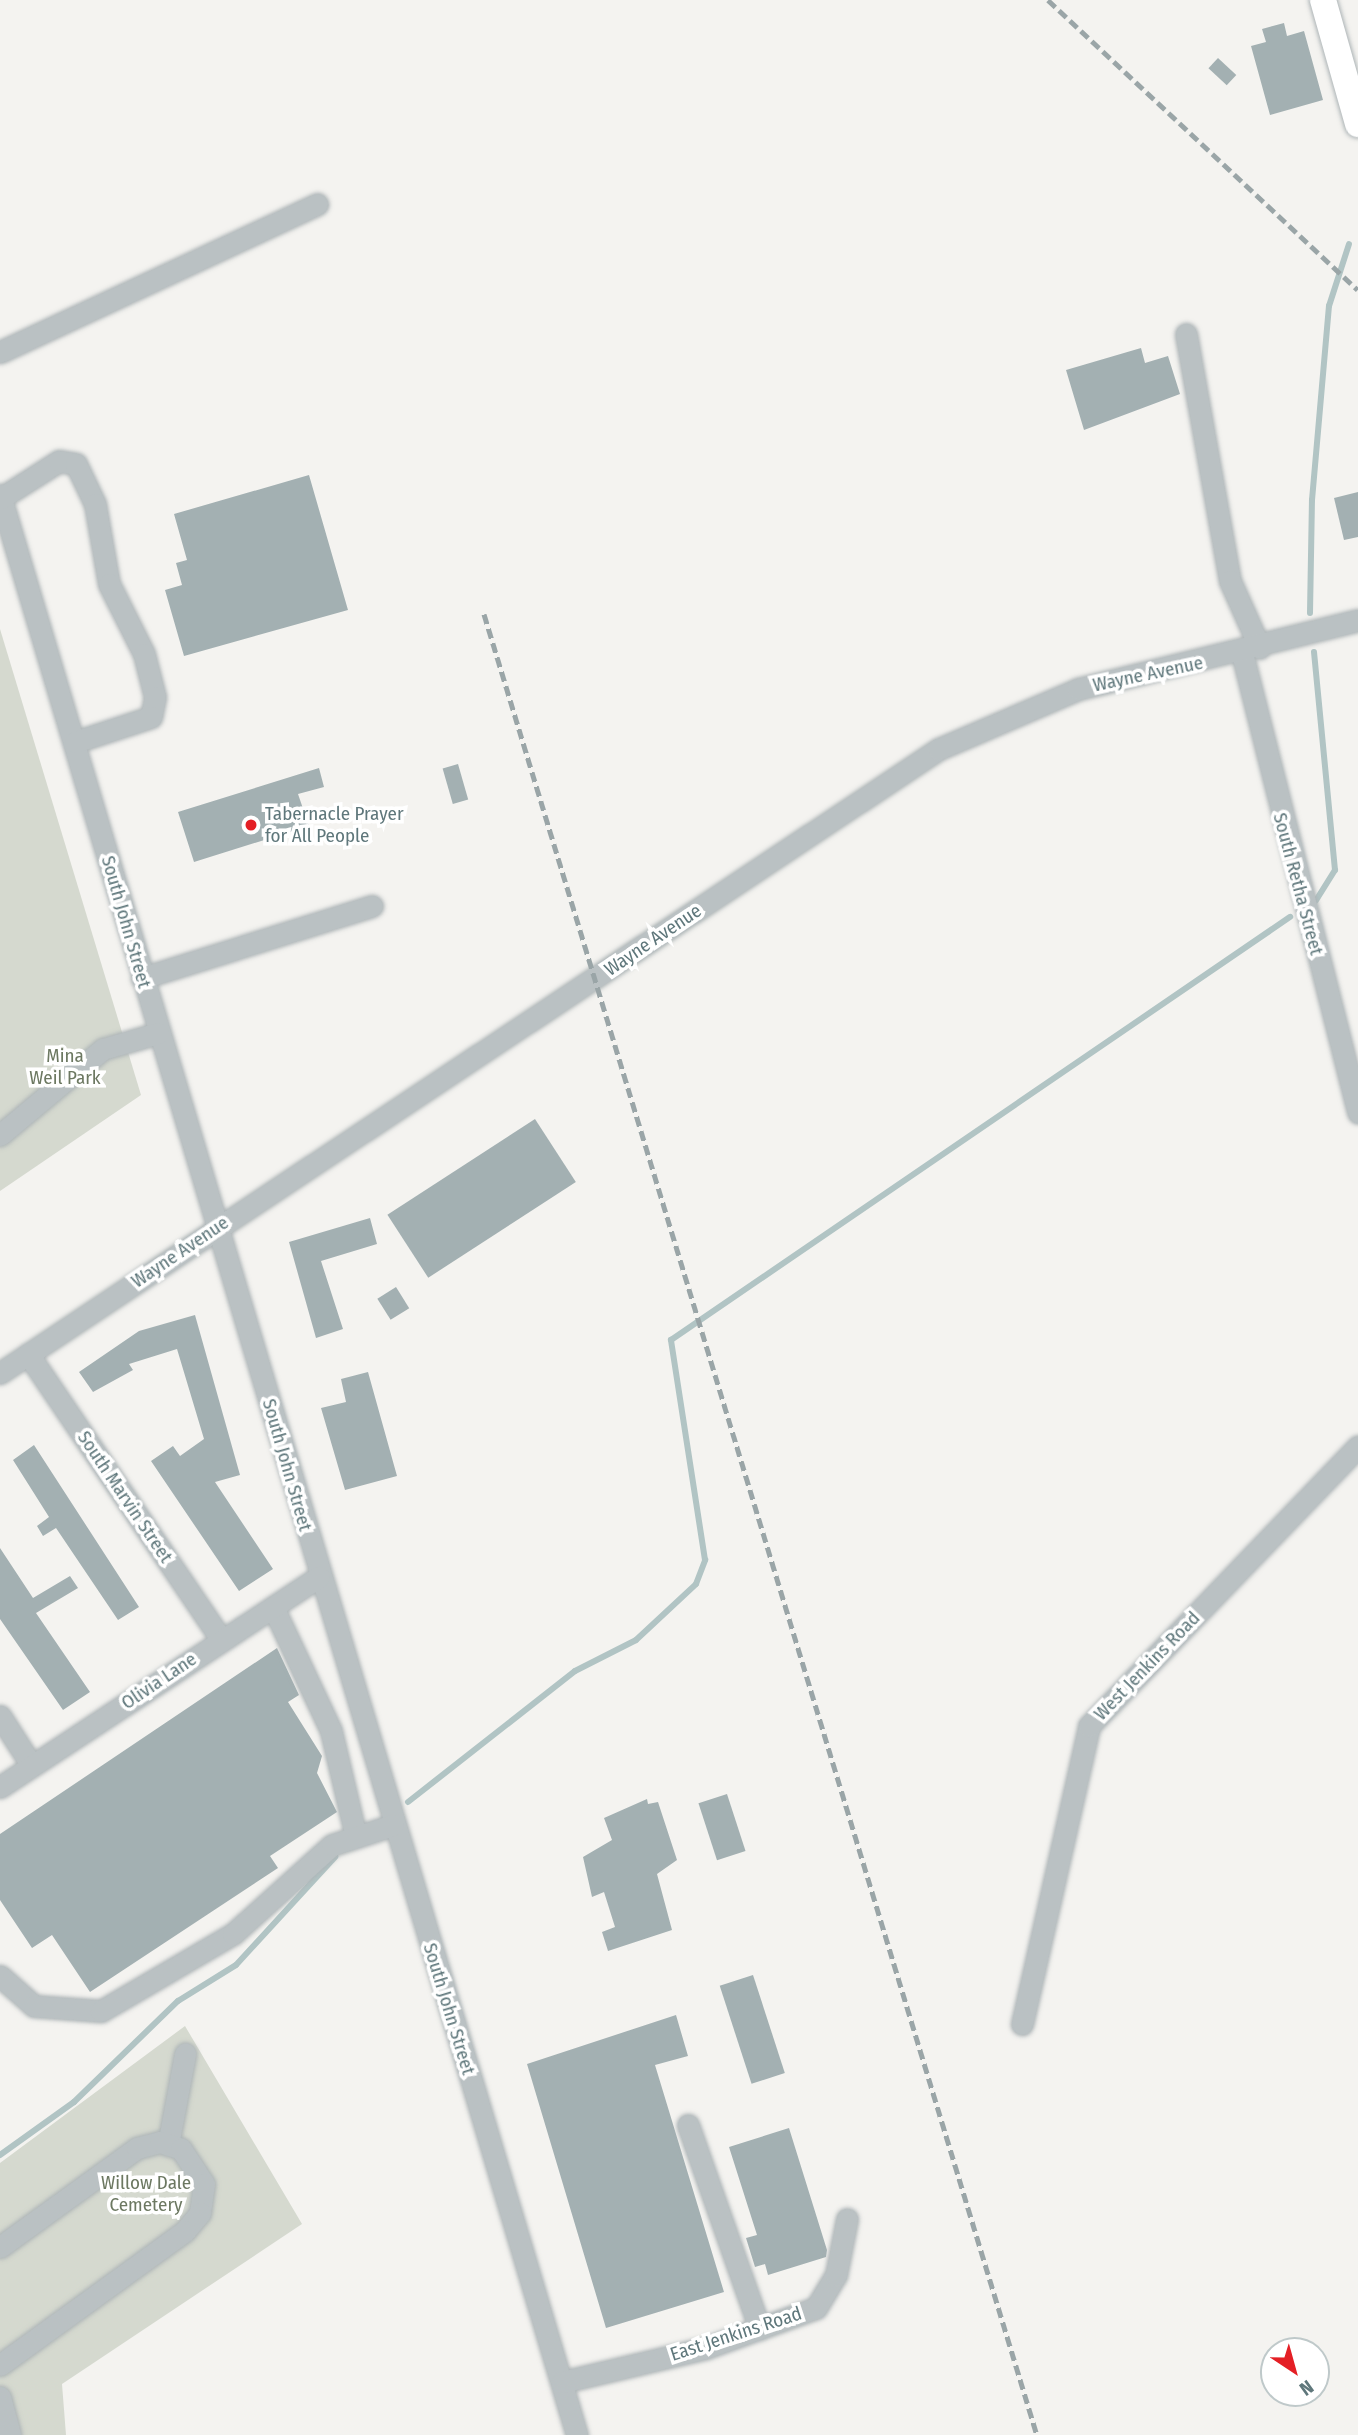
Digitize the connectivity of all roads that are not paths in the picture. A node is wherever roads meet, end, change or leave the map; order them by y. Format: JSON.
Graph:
{"nodes":[{"id":1,"x":1323,"y":0,"type":"edge"},
{"id":2,"x":1358,"y":124,"type":"edge"},
{"id":3,"x":317,"y":204,"type":"dead end"},
{"id":4,"x":1186,"y":334,"type":"dead end"},
{"id":5,"x":0,"y":352,"type":"edge"},
{"id":6,"x":1,"y":496,"type":"edge"},
{"id":7,"x":1358,"y":621,"type":"edge"},
{"id":8,"x":1251,"y":650,"type":"junction"},
{"id":9,"x":75,"y":742,"type":"junction"},
{"id":10,"x":372,"y":906,"type":"dead end"},
{"id":11,"x":142,"y":978,"type":"junction"},
{"id":12,"x":158,"y":1033,"type":"junction"},
{"id":13,"x":1358,"y":1111,"type":"edge"},
{"id":14,"x":0,"y":1135,"type":"edge"},
{"id":15,"x":219,"y":1226,"type":"junction"},
{"id":16,"x":28,"y":1354,"type":"junction"},
{"id":17,"x":0,"y":1373,"type":"edge"},
{"id":18,"x":1358,"y":1446,"type":"edge"},
{"id":19,"x":319,"y":1577,"type":"junction"},
{"id":20,"x":273,"y":1607,"type":"junction"},
{"id":21,"x":221,"y":1639,"type":"junction"},
{"id":22,"x":0,"y":1716,"type":"edge"},
{"id":23,"x":32,"y":1766,"type":"junction"},
{"id":24,"x":0,"y":1787,"type":"edge"},
{"id":25,"x":393,"y":1825,"type":"junction"},
{"id":26,"x":356,"y":1838,"type":"junction"},
{"id":27,"x":0,"y":1976,"type":"edge"},
{"id":28,"x":1023,"y":2024,"type":"dead end"},
{"id":29,"x":185,"y":2054,"type":"dead end"},
{"id":30,"x":688,"y":2125,"type":"dead end"},
{"id":31,"x":168,"y":2145,"type":"junction"},
{"id":32,"x":848,"y":2219,"type":"dead end"},
{"id":33,"x":0,"y":2247,"type":"edge"},
{"id":34,"x":760,"y":2329,"type":"junction"},
{"id":35,"x":0,"y":2365,"type":"edge"},
{"id":36,"x":562,"y":2382,"type":"junction"},
{"id":37,"x":0,"y":2396,"type":"edge"},
{"id":38,"x":10,"y":2435,"type":"edge"},
{"id":39,"x":577,"y":2435,"type":"edge"}],
"edges":[{"from":1,"to":2,"type":"main road"},
{"from":3,"to":5,"type":"street"},
{"from":4,"to":8,"type":"street","name":"South Retha Street"},
{"from":6,"to":9,"type":"street","name":"South John Street"},
{"from":6,"to":9,"type":"street"},
{"from":7,"to":8,"type":"street","name":"Wayne Avenue"},
{"from":8,"to":13,"type":"street","name":"South Retha Street"},
{"from":8,"to":15,"type":"street","name":"Wayne Avenue"},
{"from":9,"to":11,"type":"street","name":"South John Street"},
{"from":10,"to":11,"type":"street"},
{"from":11,"to":12,"type":"street","name":"South John Street"},
{"from":12,"to":14,"type":"street"},
{"from":12,"to":15,"type":"street","name":"South John Street"},
{"from":15,"to":16,"type":"street","name":"Wayne Avenue"},
{"from":15,"to":19,"type":"street","name":"South John Street"},
{"from":16,"to":17,"type":"street","name":"Wayne Avenue"},
{"from":16,"to":21,"type":"street","name":"South Marvin Street"},
{"from":18,"to":28,"type":"street","name":"West Jenkins Road"},
{"from":19,"to":20,"type":"street","name":"Olivia Lane"},
{"from":19,"to":25,"type":"street","name":"South John Street"},
{"from":20,"to":21,"type":"street","name":"Olivia Lane"},
{"from":20,"to":26,"type":"street"},
{"from":21,"to":23,"type":"street","name":"Olivia Lane"},
{"from":22,"to":23,"type":"street"},
{"from":23,"to":24,"type":"street","name":"Olivia Lane"},
{"from":25,"to":26,"type":"street"},
{"from":25,"to":36,"type":"street","name":"South John Street"},
{"from":26,"to":27,"type":"street"},
{"from":29,"to":31,"type":"street"},
{"from":30,"to":34,"type":"street"},
{"from":31,"to":33,"type":"street"},
{"from":31,"to":35,"type":"street"},
{"from":32,"to":34,"type":"street","name":"East Jenkins Road"},
{"from":34,"to":36,"type":"street","name":"East Jenkins Road"},
{"from":36,"to":39,"type":"street","name":"South John Street"},
{"from":37,"to":38,"type":"street"}]}
